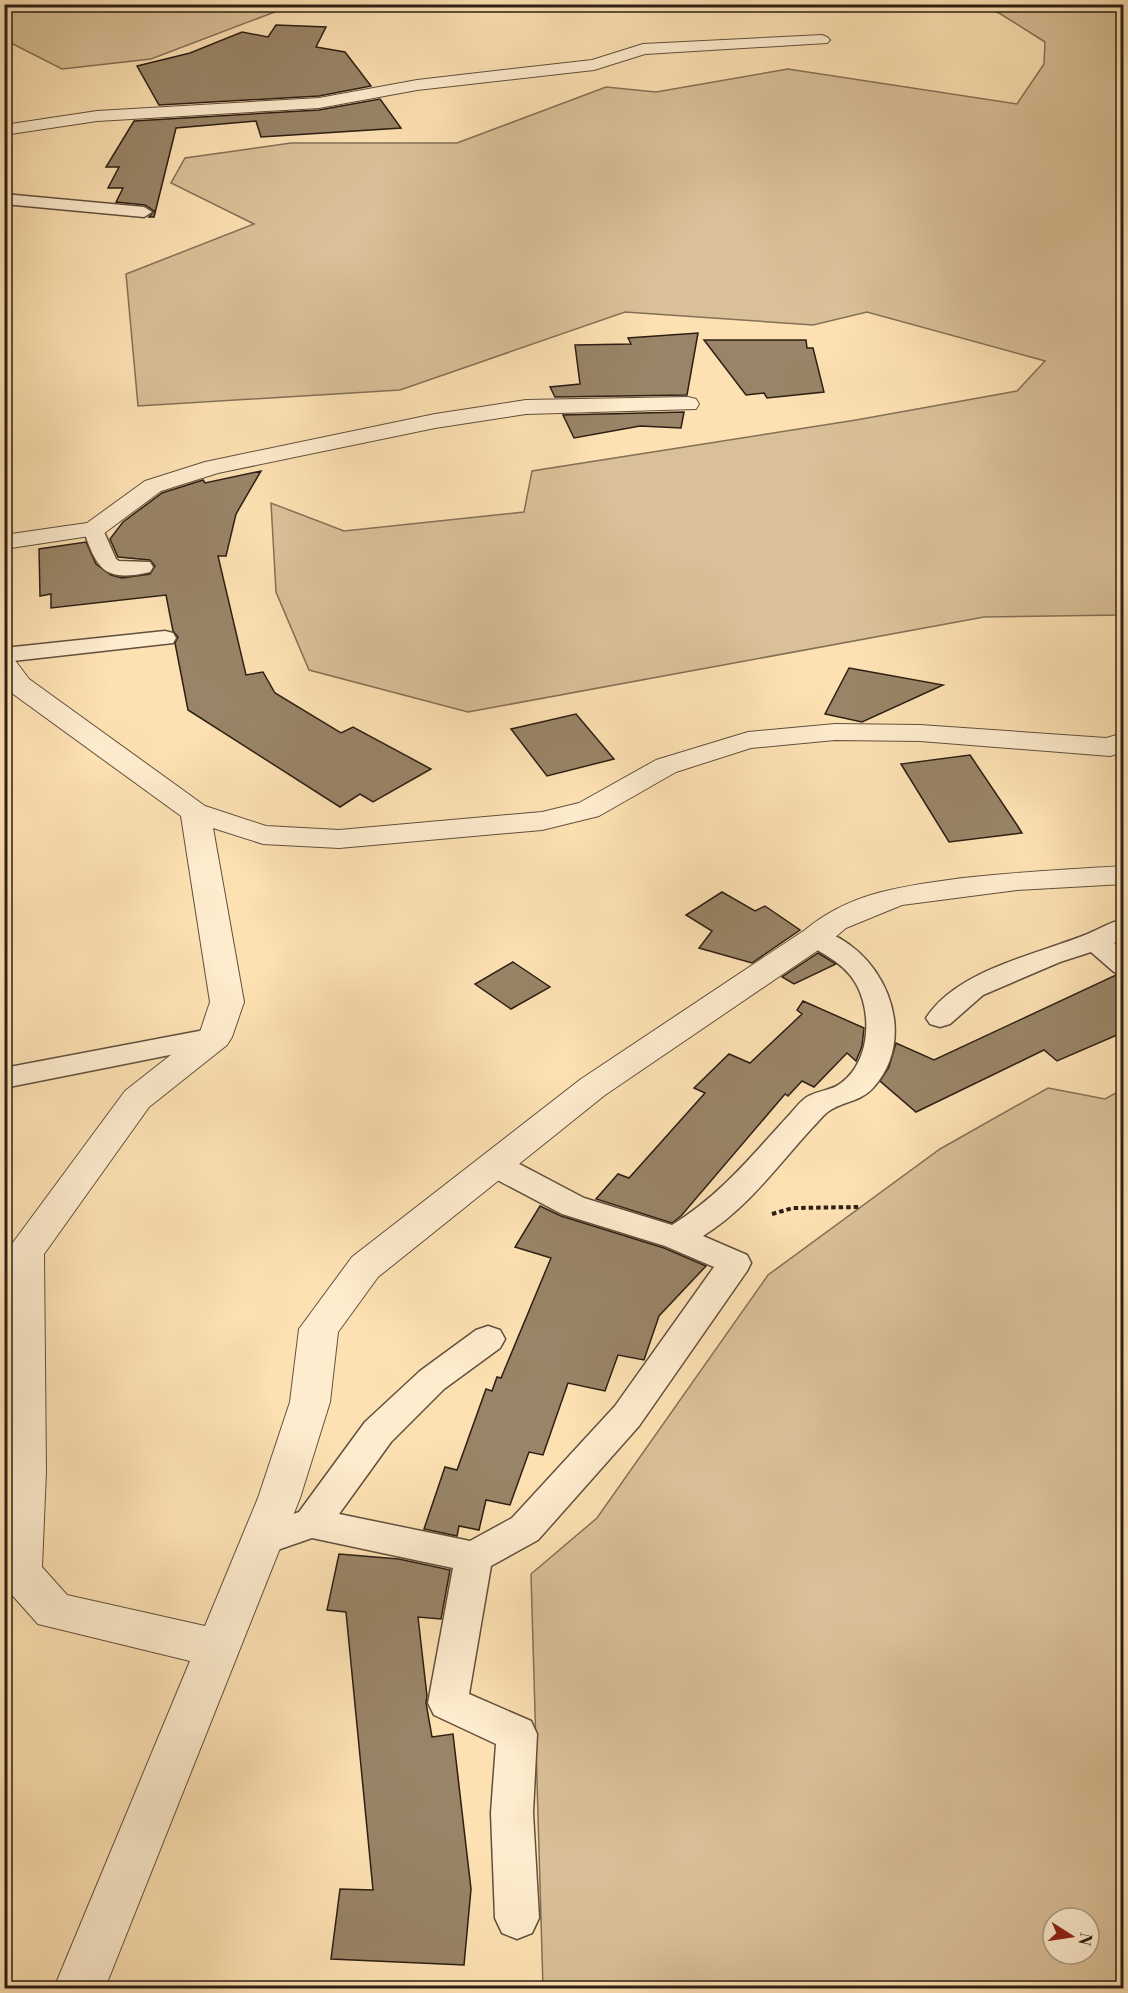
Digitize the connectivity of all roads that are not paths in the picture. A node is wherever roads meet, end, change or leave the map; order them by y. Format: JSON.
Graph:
{"nodes":[{"id":1,"x":822,"y":40,"type":"dead end"},
{"id":2,"x":4,"y":130,"type":"edge"},
{"id":3,"x":4,"y":199,"type":"edge"},
{"id":4,"x":144,"y":212,"type":"dead end"},
{"id":5,"x":688,"y":404,"type":"dead end"},
{"id":6,"x":94,"y":529,"type":"junction"},
{"id":7,"x":4,"y":542,"type":"edge"},
{"id":8,"x":142,"y":567,"type":"dead end"},
{"id":9,"x":165,"y":638,"type":"dead end"},
{"id":10,"x":4,"y":655,"type":"edge"},
{"id":11,"x":4,"y":665,"type":"edge"},
{"id":12,"x":1119,"y":752,"type":"edge"},
{"id":13,"x":195,"y":812,"type":"junction"},
{"id":14,"x":1124,"y":875,"type":"edge"},
{"id":15,"x":1124,"y":927,"type":"edge"},
{"id":16,"x":816,"y":937,"type":"junction"},
{"id":17,"x":1096,"y":941,"type":"junction"},
{"id":18,"x":1124,"y":966,"type":"edge"},
{"id":19,"x":940,"y":1018,"type":"dead end"},
{"id":20,"x":215,"y":1037,"type":"junction"},
{"id":21,"x":4,"y":1078,"type":"edge"},
{"id":22,"x":495,"y":1165,"type":"junction"},
{"id":23,"x":676,"y":1238,"type":"junction"},
{"id":24,"x":488,"y":1339,"type":"dead end"},
{"id":25,"x":15,"y":1473,"type":"edge"},
{"id":26,"x":312,"y":1523,"type":"junction"},
{"id":27,"x":263,"y":1540,"type":"junction"},
{"id":28,"x":474,"y":1557,"type":"junction"},
{"id":29,"x":218,"y":1648,"type":"junction"},
{"id":30,"x":517,"y":1918,"type":"dead end"},
{"id":31,"x":80,"y":1989,"type":"edge"}],
"edges":[{"from":1,"to":2,"type":"street"},
{"from":3,"to":4,"type":"lane"},
{"from":5,"to":6,"type":"street"},
{"from":6,"to":7,"type":"street"},
{"from":6,"to":8,"type":"lane"},
{"from":9,"to":10,"type":"lane"},
{"from":11,"to":13,"type":"street"},
{"from":12,"to":13,"type":"street"},
{"from":13,"to":20,"type":"street"},
{"from":14,"to":16,"type":"street"},
{"from":15,"to":17,"type":"lane"},
{"from":16,"to":22,"type":"street"},
{"from":16,"to":23,"type":"lane"},
{"from":17,"to":18,"type":"lane"},
{"from":17,"to":19,"type":"lane"},
{"from":20,"to":21,"type":"lane"},
{"from":20,"to":25,"type":"street"},
{"from":22,"to":23,"type":"lane"},
{"from":22,"to":27,"type":"street"},
{"from":23,"to":28,"type":"lane"},
{"from":24,"to":26,"type":"lane"},
{"from":25,"to":29,"type":"street"},
{"from":26,"to":27,"type":"lane"},
{"from":26,"to":28,"type":"lane"},
{"from":27,"to":29,"type":"street"},
{"from":28,"to":30,"type":"lane"},
{"from":29,"to":31,"type":"street"}]}
